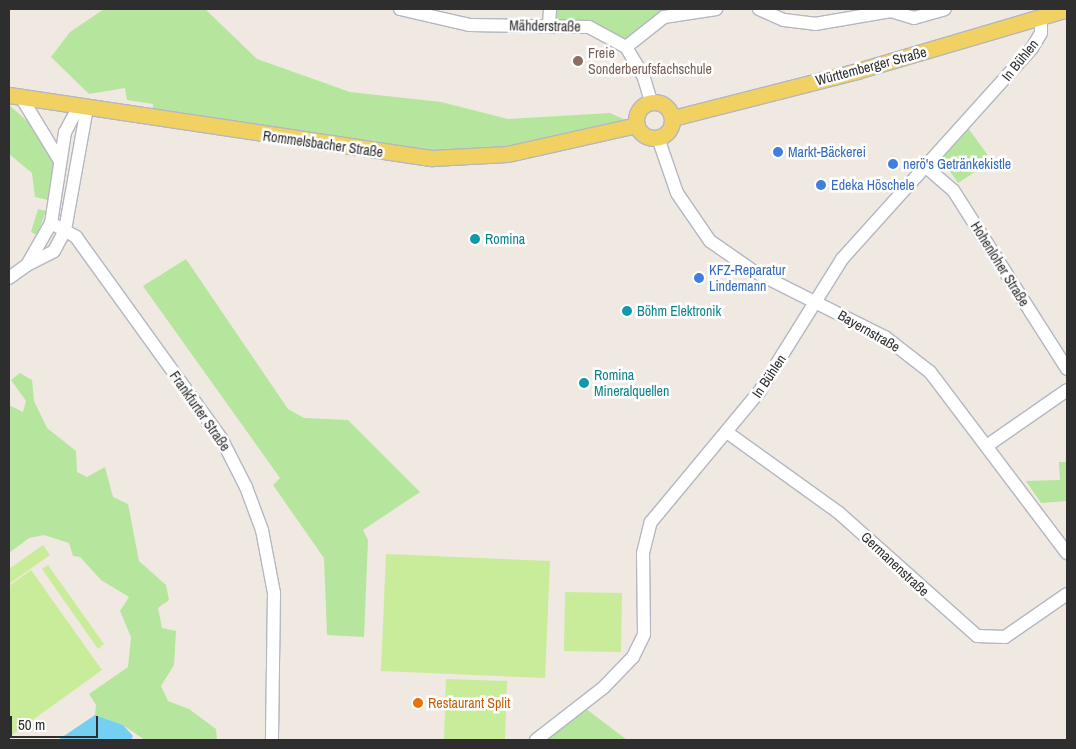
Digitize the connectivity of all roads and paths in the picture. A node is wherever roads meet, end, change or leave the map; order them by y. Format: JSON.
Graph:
{"nodes":[{"id":1,"x":400,"y":9,"type":"edge"},
{"id":2,"x":550,"y":9,"type":"edge"},
{"id":3,"x":716,"y":9,"type":"edge"},
{"id":4,"x":760,"y":9,"type":"edge"},
{"id":5,"x":945,"y":9,"type":"edge"},
{"id":6,"x":899,"y":10,"type":"edge"},
{"id":7,"x":1060,"y":10,"type":"edge"},
{"id":8,"x":1041,"y":17,"type":"junction"},
{"id":9,"x":549,"y":24,"type":"junction"},
{"id":10,"x":626,"y":47,"type":"junction"},
{"id":11,"x":15,"y":96,"type":"edge"},
{"id":12,"x":651,"y":102,"type":"junction"},
{"id":13,"x":83,"y":107,"type":"junction"},
{"id":14,"x":672,"y":118,"type":"junction"},
{"id":15,"x":637,"y":125,"type":"junction"},
{"id":16,"x":658,"y":138,"type":"junction"},
{"id":17,"x":60,"y":162,"type":"junction"},
{"id":18,"x":925,"y":166,"type":"junction"},
{"id":19,"x":51,"y":223,"type":"junction"},
{"id":20,"x":65,"y":230,"type":"junction"},
{"id":21,"x":27,"y":265,"type":"junction"},
{"id":22,"x":9,"y":278,"type":"edge"},
{"id":23,"x":815,"y":301,"type":"junction"},
{"id":24,"x":1067,"y":369,"type":"edge"},
{"id":25,"x":1067,"y":390,"type":"edge"},
{"id":26,"x":728,"y":433,"type":"junction"},
{"id":27,"x":988,"y":445,"type":"junction"},
{"id":28,"x":1067,"y":553,"type":"edge"},
{"id":29,"x":1067,"y":594,"type":"edge"},
{"id":30,"x":272,"y":740,"type":"edge"},
{"id":31,"x":536,"y":740,"type":"edge"}],
"edges":[{"from":1,"to":9,"type":"street","name":"Mähderstraße"},
{"from":2,"to":9,"type":"street"},
{"from":3,"to":10,"type":"street"},
{"from":4,"to":6,"type":"street"},
{"from":5,"to":6,"type":"street"},
{"from":7,"to":8,"type":"main road","name":"Württemberger Straße"},
{"from":8,"to":14,"type":"main road","name":"Württemberger Straße"},
{"from":8,"to":18,"type":"street","name":"In Bühlen"},
{"from":9,"to":10,"type":"street","name":"Mähderstraße"},
{"from":10,"to":12,"type":"street"},
{"from":11,"to":13,"type":"main road","name":"Rommelsbacher Straße"},
{"from":11,"to":17,"type":"street"},
{"from":12,"to":14,"type":"main road"},
{"from":12,"to":15,"type":"main road"},
{"from":13,"to":15,"type":"main road","name":"Rommelsbacher Straße"},
{"from":13,"to":17,"type":"street"},
{"from":13,"to":20,"type":"street"},
{"from":14,"to":16,"type":"main road"},
{"from":15,"to":16,"type":"main road"},
{"from":16,"to":23,"type":"street","name":"Bayernstraße"},
{"from":17,"to":19,"type":"street"},
{"from":18,"to":23,"type":"street","name":"In Bühlen"},
{"from":18,"to":24,"type":"street","name":"Hohenloher Straße"},
{"from":19,"to":20,"type":"street","name":"Frankfurter Straße"},
{"from":19,"to":21,"type":"street"},
{"from":20,"to":21,"type":"street"},
{"from":20,"to":30,"type":"street","name":"Frankfurter Straße"},
{"from":21,"to":22,"type":"street"},
{"from":23,"to":26,"type":"street","name":"In Bühlen"},
{"from":23,"to":27,"type":"street","name":"Bayernstraße"},
{"from":25,"to":27,"type":"street"},
{"from":26,"to":29,"type":"street","name":"Germanenstraße"},
{"from":26,"to":31,"type":"street","name":"In Bühlen"},
{"from":27,"to":28,"type":"street","name":"Bayernstraße"}]}
